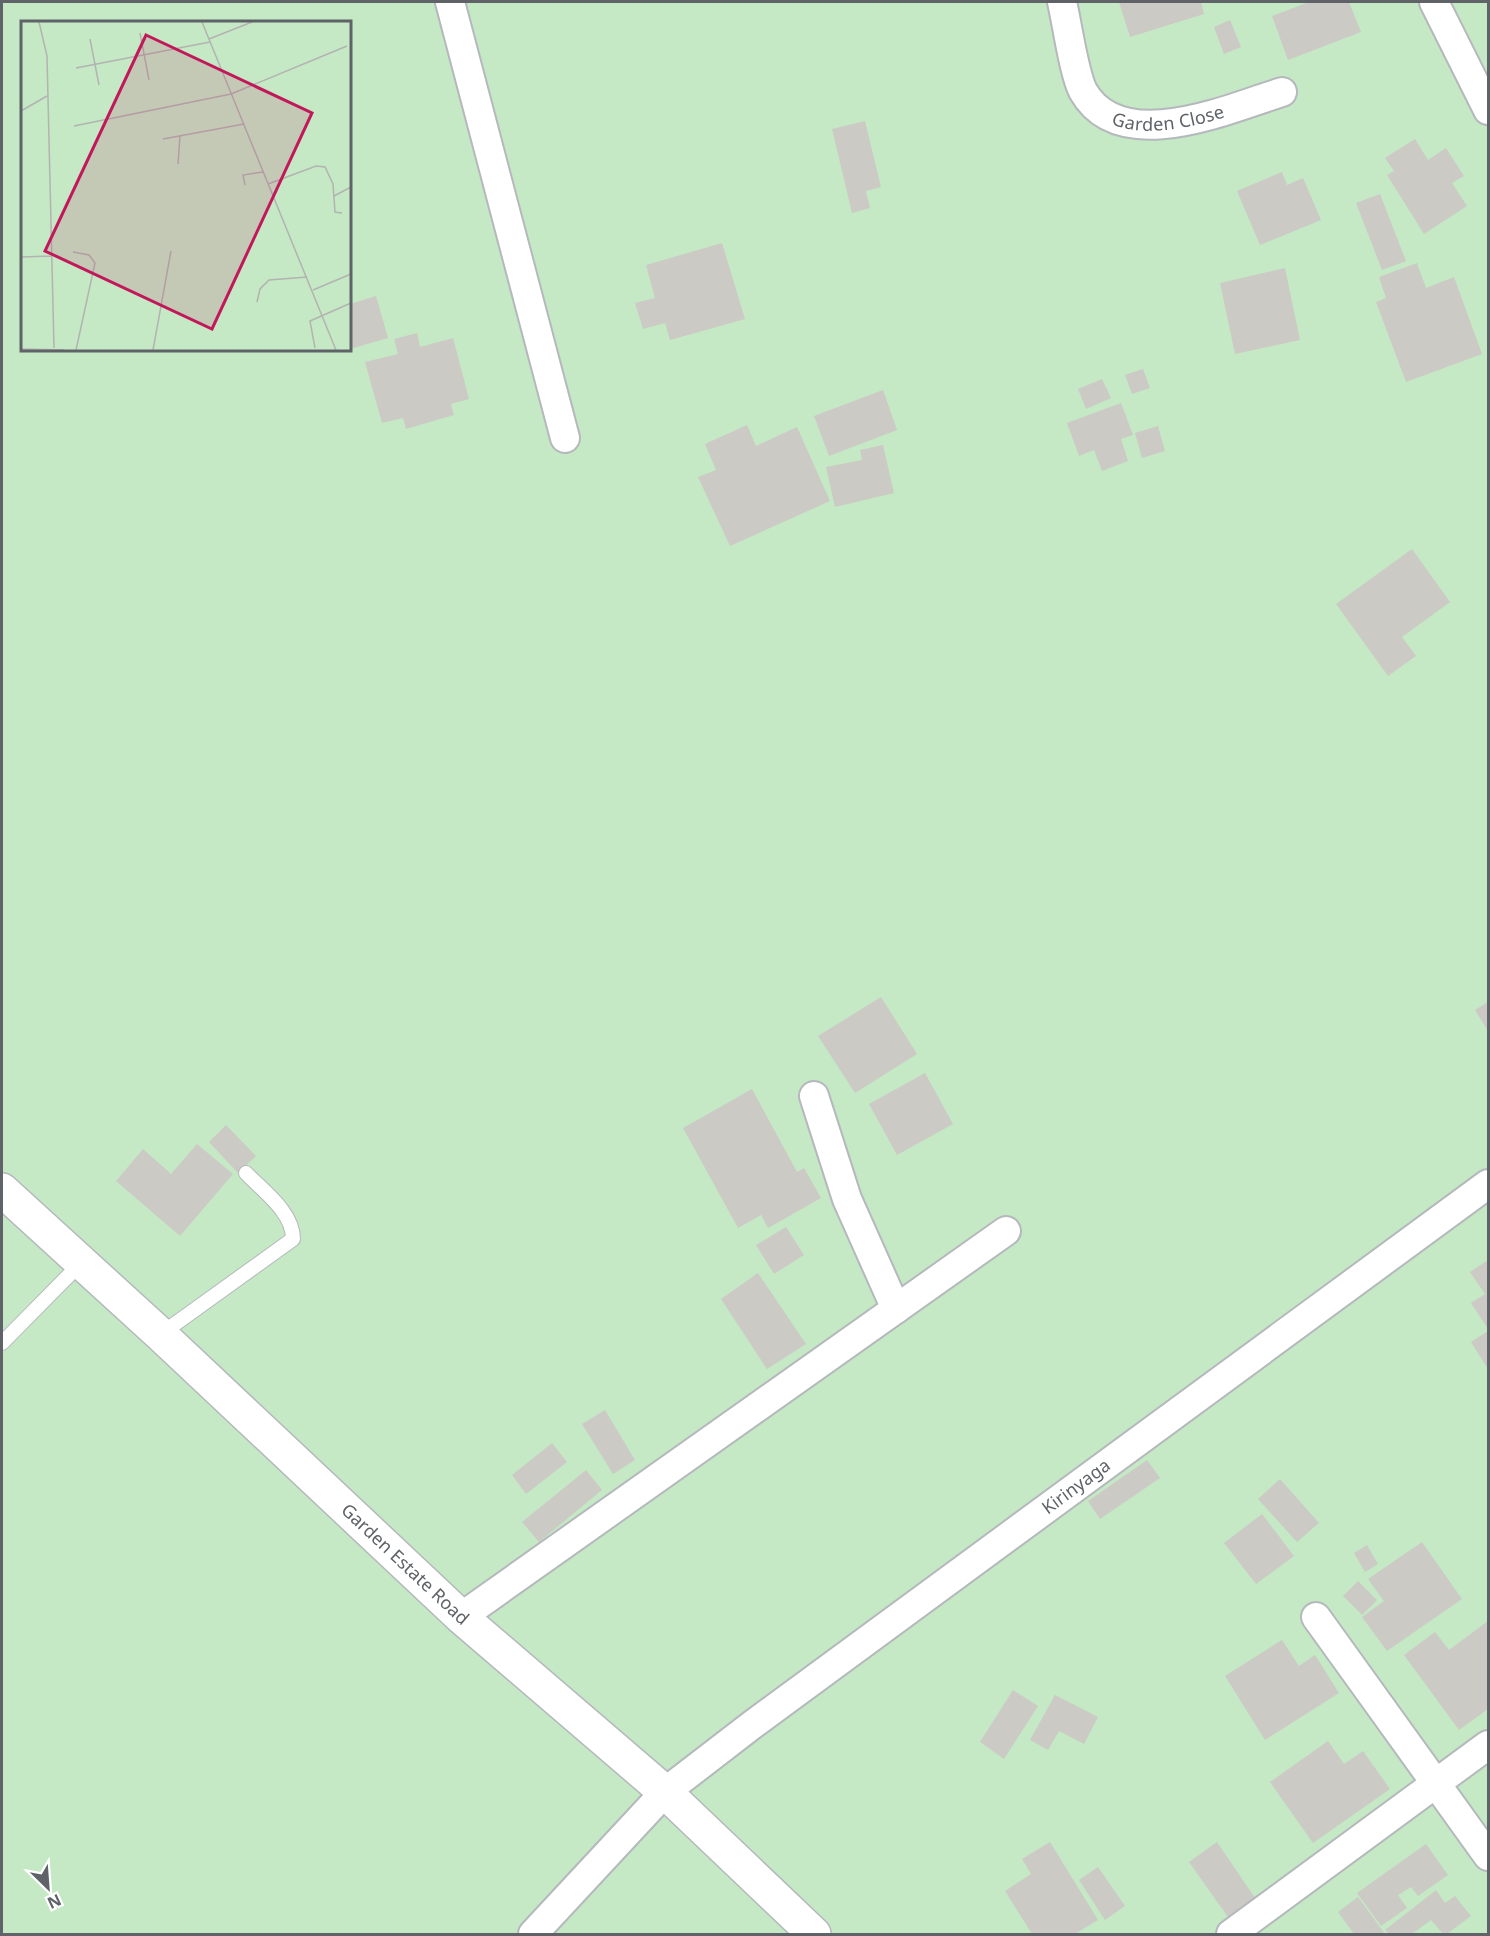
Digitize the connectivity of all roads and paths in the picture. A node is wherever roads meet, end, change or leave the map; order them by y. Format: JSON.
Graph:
{"nodes":[{"id":1,"x":450,"y":2,"type":"edge"},
{"id":2,"x":1062,"y":2,"type":"edge"},
{"id":3,"x":1434,"y":2,"type":"edge"},
{"id":4,"x":1282,"y":92,"type":"dead end"},
{"id":5,"x":1488,"y":110,"type":"edge"},
{"id":6,"x":566,"y":438,"type":"dead end"},
{"id":7,"x":814,"y":1096,"type":"dead end"},
{"id":8,"x":246,"y":1173,"type":"dead end"},
{"id":9,"x":1488,"y":1184,"type":"edge"},
{"id":10,"x":2,"y":1190,"type":"edge"},
{"id":11,"x":1006,"y":1231,"type":"dead end"},
{"id":12,"x":81,"y":1263,"type":"junction"},
{"id":13,"x":896,"y":1309,"type":"junction"},
{"id":14,"x":161,"y":1335,"type":"junction"},
{"id":15,"x":2,"y":1343,"type":"edge"},
{"id":16,"x":461,"y":1617,"type":"junction"},
{"id":17,"x":1316,"y":1617,"type":"dead end"},
{"id":18,"x":1488,"y":1745,"type":"edge"},
{"id":19,"x":1436,"y":1783,"type":"junction"},
{"id":20,"x":665,"y":1792,"type":"junction"},
{"id":21,"x":1488,"y":1856,"type":"edge"},
{"id":22,"x":533,"y":1935,"type":"edge"},
{"id":23,"x":814,"y":1935,"type":"edge"},
{"id":24,"x":1231,"y":1935,"type":"edge"}],
"edges":[{"from":1,"to":6,"type":"street"},
{"from":2,"to":4,"type":"street","name":"Garden Close"},
{"from":3,"to":5,"type":"street"},
{"from":7,"to":13,"type":"street"},
{"from":8,"to":14,"type":"lane"},
{"from":9,"to":20,"type":"street","name":"Kirinyaga"},
{"from":10,"to":12,"type":"street","name":"Garden Estate Road"},
{"from":11,"to":13,"type":"street"},
{"from":12,"to":14,"type":"street","name":"Garden Estate Road"},
{"from":12,"to":15,"type":"lane"},
{"from":13,"to":16,"type":"street"},
{"from":14,"to":16,"type":"street","name":"Garden Estate Road"},
{"from":16,"to":20,"type":"street","name":"Garden Estate Road"},
{"from":17,"to":19,"type":"street"},
{"from":18,"to":19,"type":"street"},
{"from":19,"to":21,"type":"street"},
{"from":19,"to":24,"type":"street"},
{"from":20,"to":22,"type":"street","name":"Kirinyaga"},
{"from":20,"to":23,"type":"street","name":"Garden Estate Road"}]}
